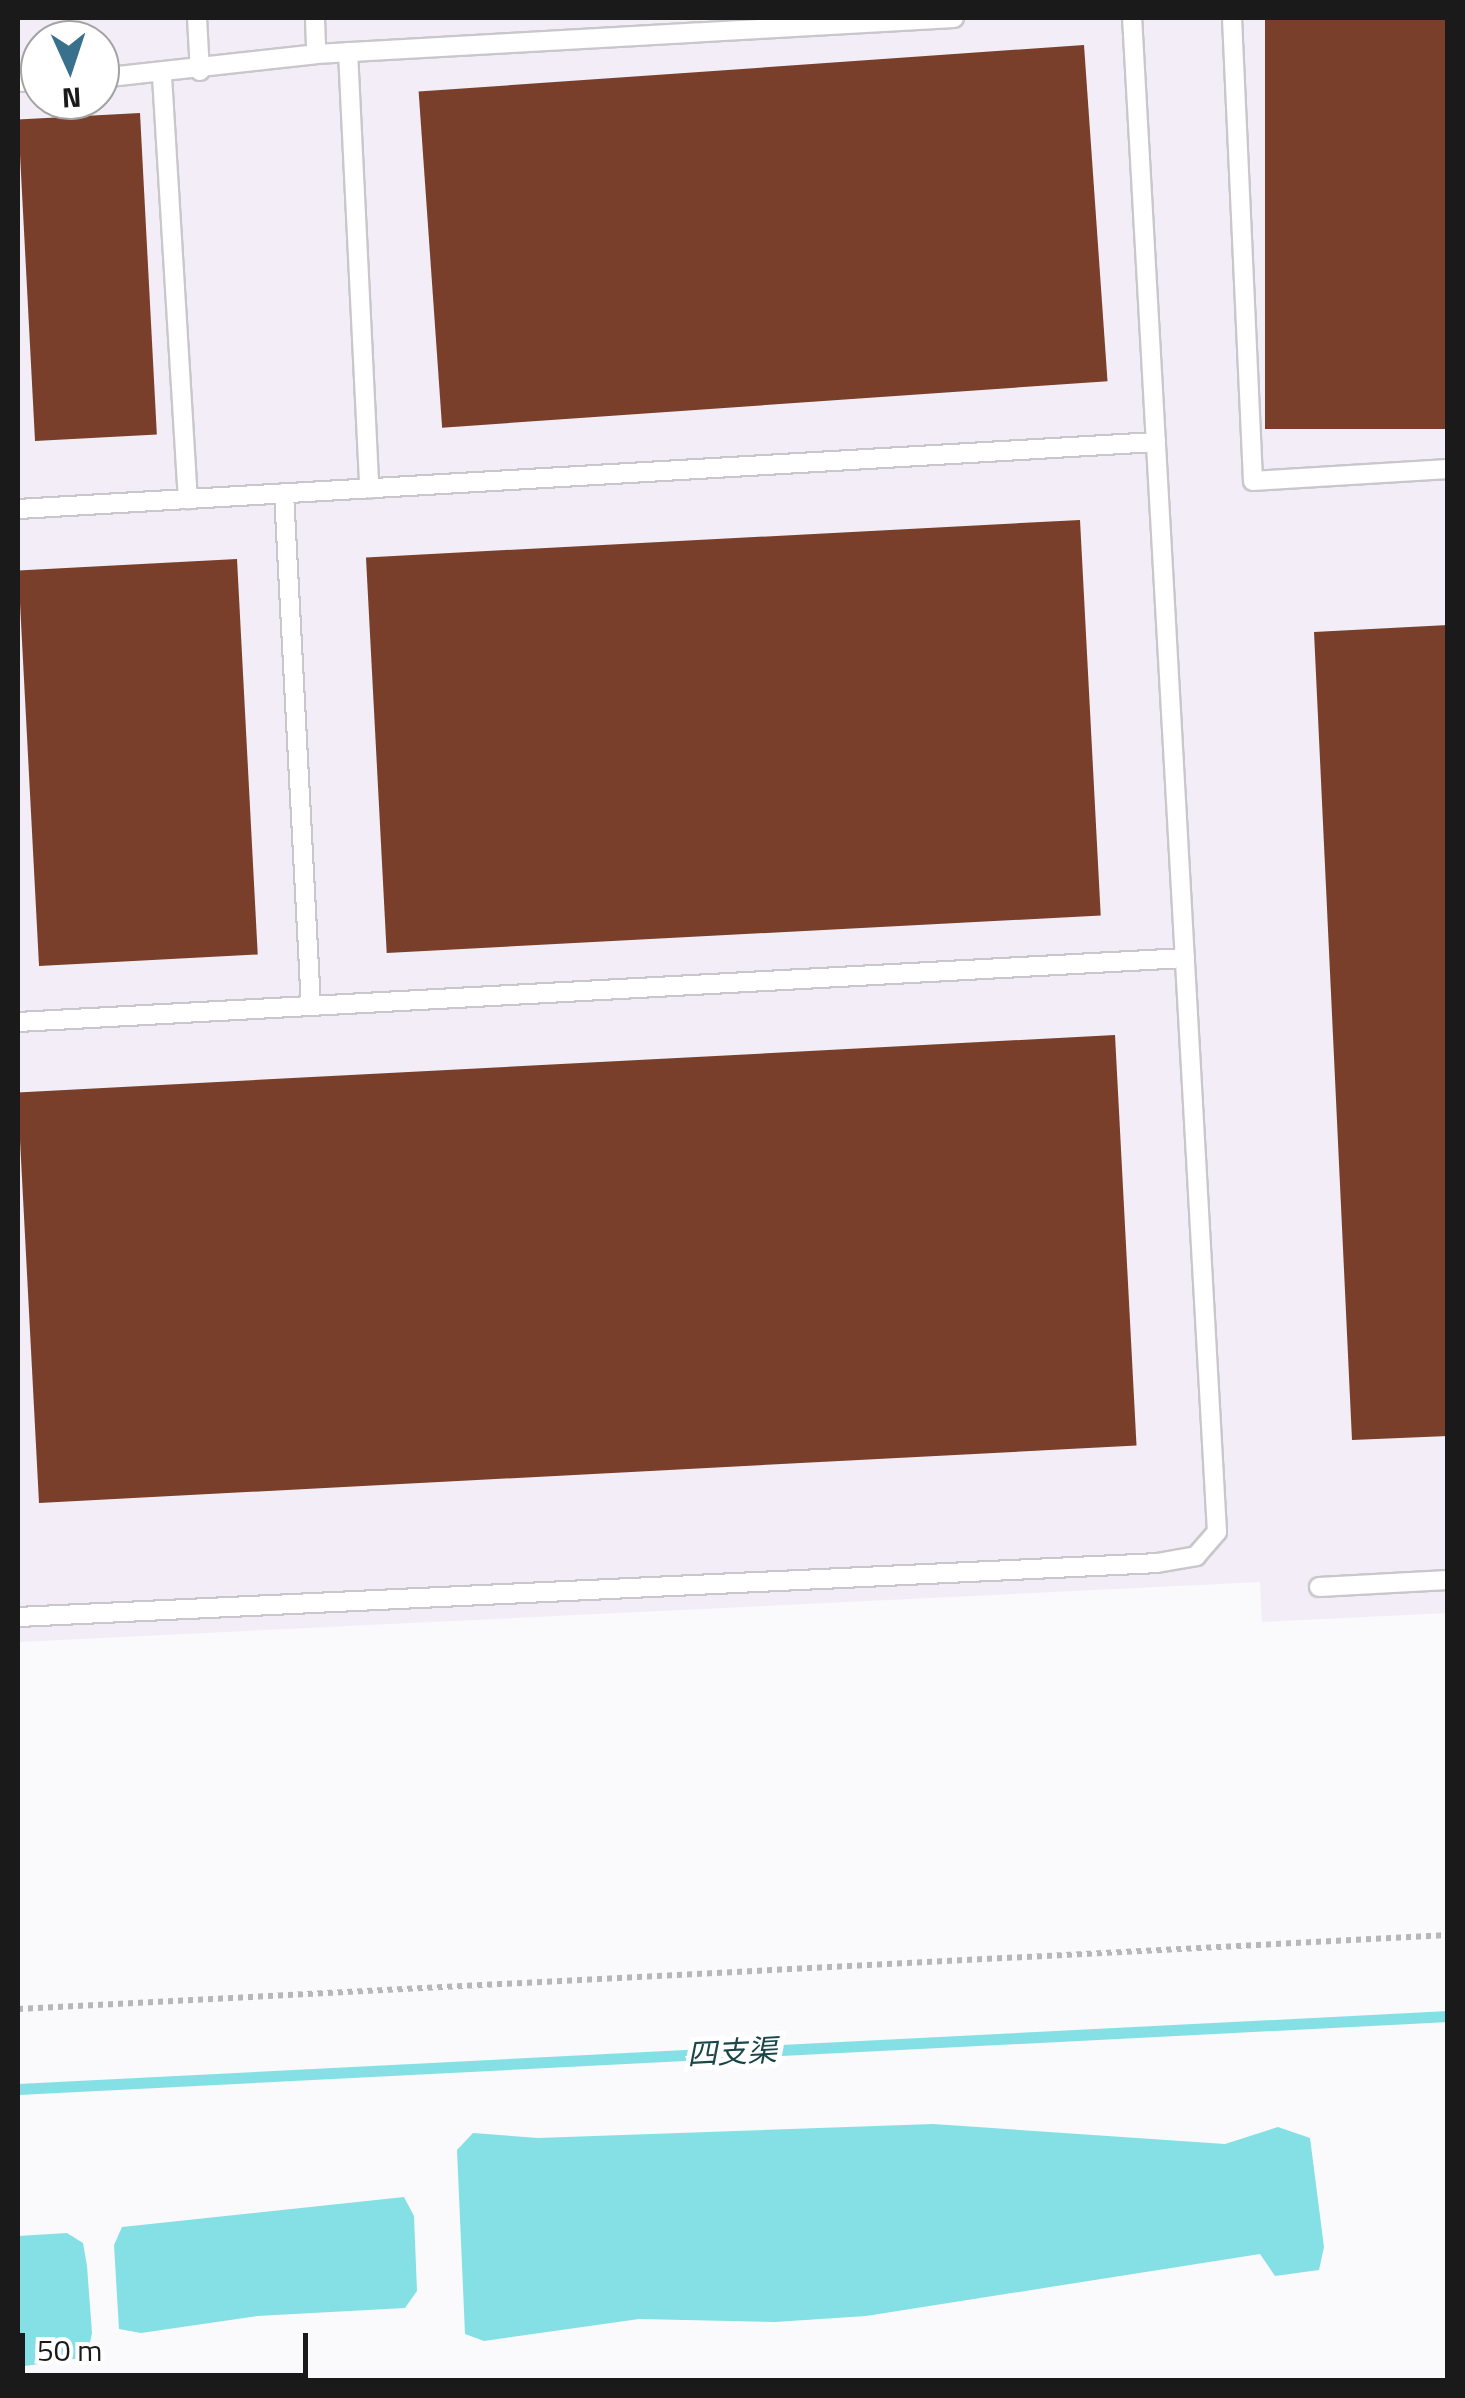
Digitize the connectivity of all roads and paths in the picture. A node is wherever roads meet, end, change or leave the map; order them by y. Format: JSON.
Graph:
{"nodes":[{"id":1,"x":197,"y":18,"type":"edge"},
{"id":2,"x":315,"y":18,"type":"edge"},
{"id":3,"x":954,"y":18,"type":"edge"},
{"id":4,"x":1132,"y":18,"type":"edge"},
{"id":5,"x":1232,"y":18,"type":"edge"},
{"id":6,"x":348,"y":52,"type":"junction"},
{"id":7,"x":316,"y":54,"type":"junction"},
{"id":8,"x":200,"y":71,"type":"junction"},
{"id":9,"x":162,"y":76,"type":"junction"},
{"id":10,"x":120,"y":77,"type":"edge"},
{"id":11,"x":1156,"y":442,"type":"junction"},
{"id":12,"x":1448,"y":469,"type":"edge"},
{"id":13,"x":369,"y":488,"type":"junction"},
{"id":14,"x":284,"y":493,"type":"junction"},
{"id":15,"x":188,"y":499,"type":"junction"},
{"id":16,"x":18,"y":509,"type":"edge"},
{"id":17,"x":1185,"y":958,"type":"junction"},
{"id":18,"x":310,"y":1006,"type":"junction"},
{"id":19,"x":18,"y":1022,"type":"edge"},
{"id":20,"x":1448,"y":1580,"type":"edge"},
{"id":21,"x":1319,"y":1587,"type":"dead end"},
{"id":22,"x":18,"y":1617,"type":"edge"},
{"id":23,"x":1448,"y":1934,"type":"edge"},
{"id":24,"x":18,"y":2009,"type":"edge"}],
"edges":[{"from":1,"to":8,"type":"lane"},
{"from":2,"to":7,"type":"lane"},
{"from":3,"to":6,"type":"lane"},
{"from":4,"to":11,"type":"lane"},
{"from":5,"to":12,"type":"lane"},
{"from":6,"to":7,"type":"lane"},
{"from":6,"to":13,"type":"lane"},
{"from":7,"to":8,"type":"lane"},
{"from":8,"to":9,"type":"lane"},
{"from":9,"to":10,"type":"lane"},
{"from":9,"to":15,"type":"lane"},
{"from":11,"to":13,"type":"lane"},
{"from":11,"to":17,"type":"lane"},
{"from":13,"to":14,"type":"lane"},
{"from":14,"to":15,"type":"lane"},
{"from":14,"to":18,"type":"lane"},
{"from":15,"to":16,"type":"lane"},
{"from":17,"to":18,"type":"lane"},
{"from":17,"to":22,"type":"lane"},
{"from":18,"to":19,"type":"lane"},
{"from":20,"to":21,"type":"lane"},
{"from":23,"to":24,"type":"path"}]}
